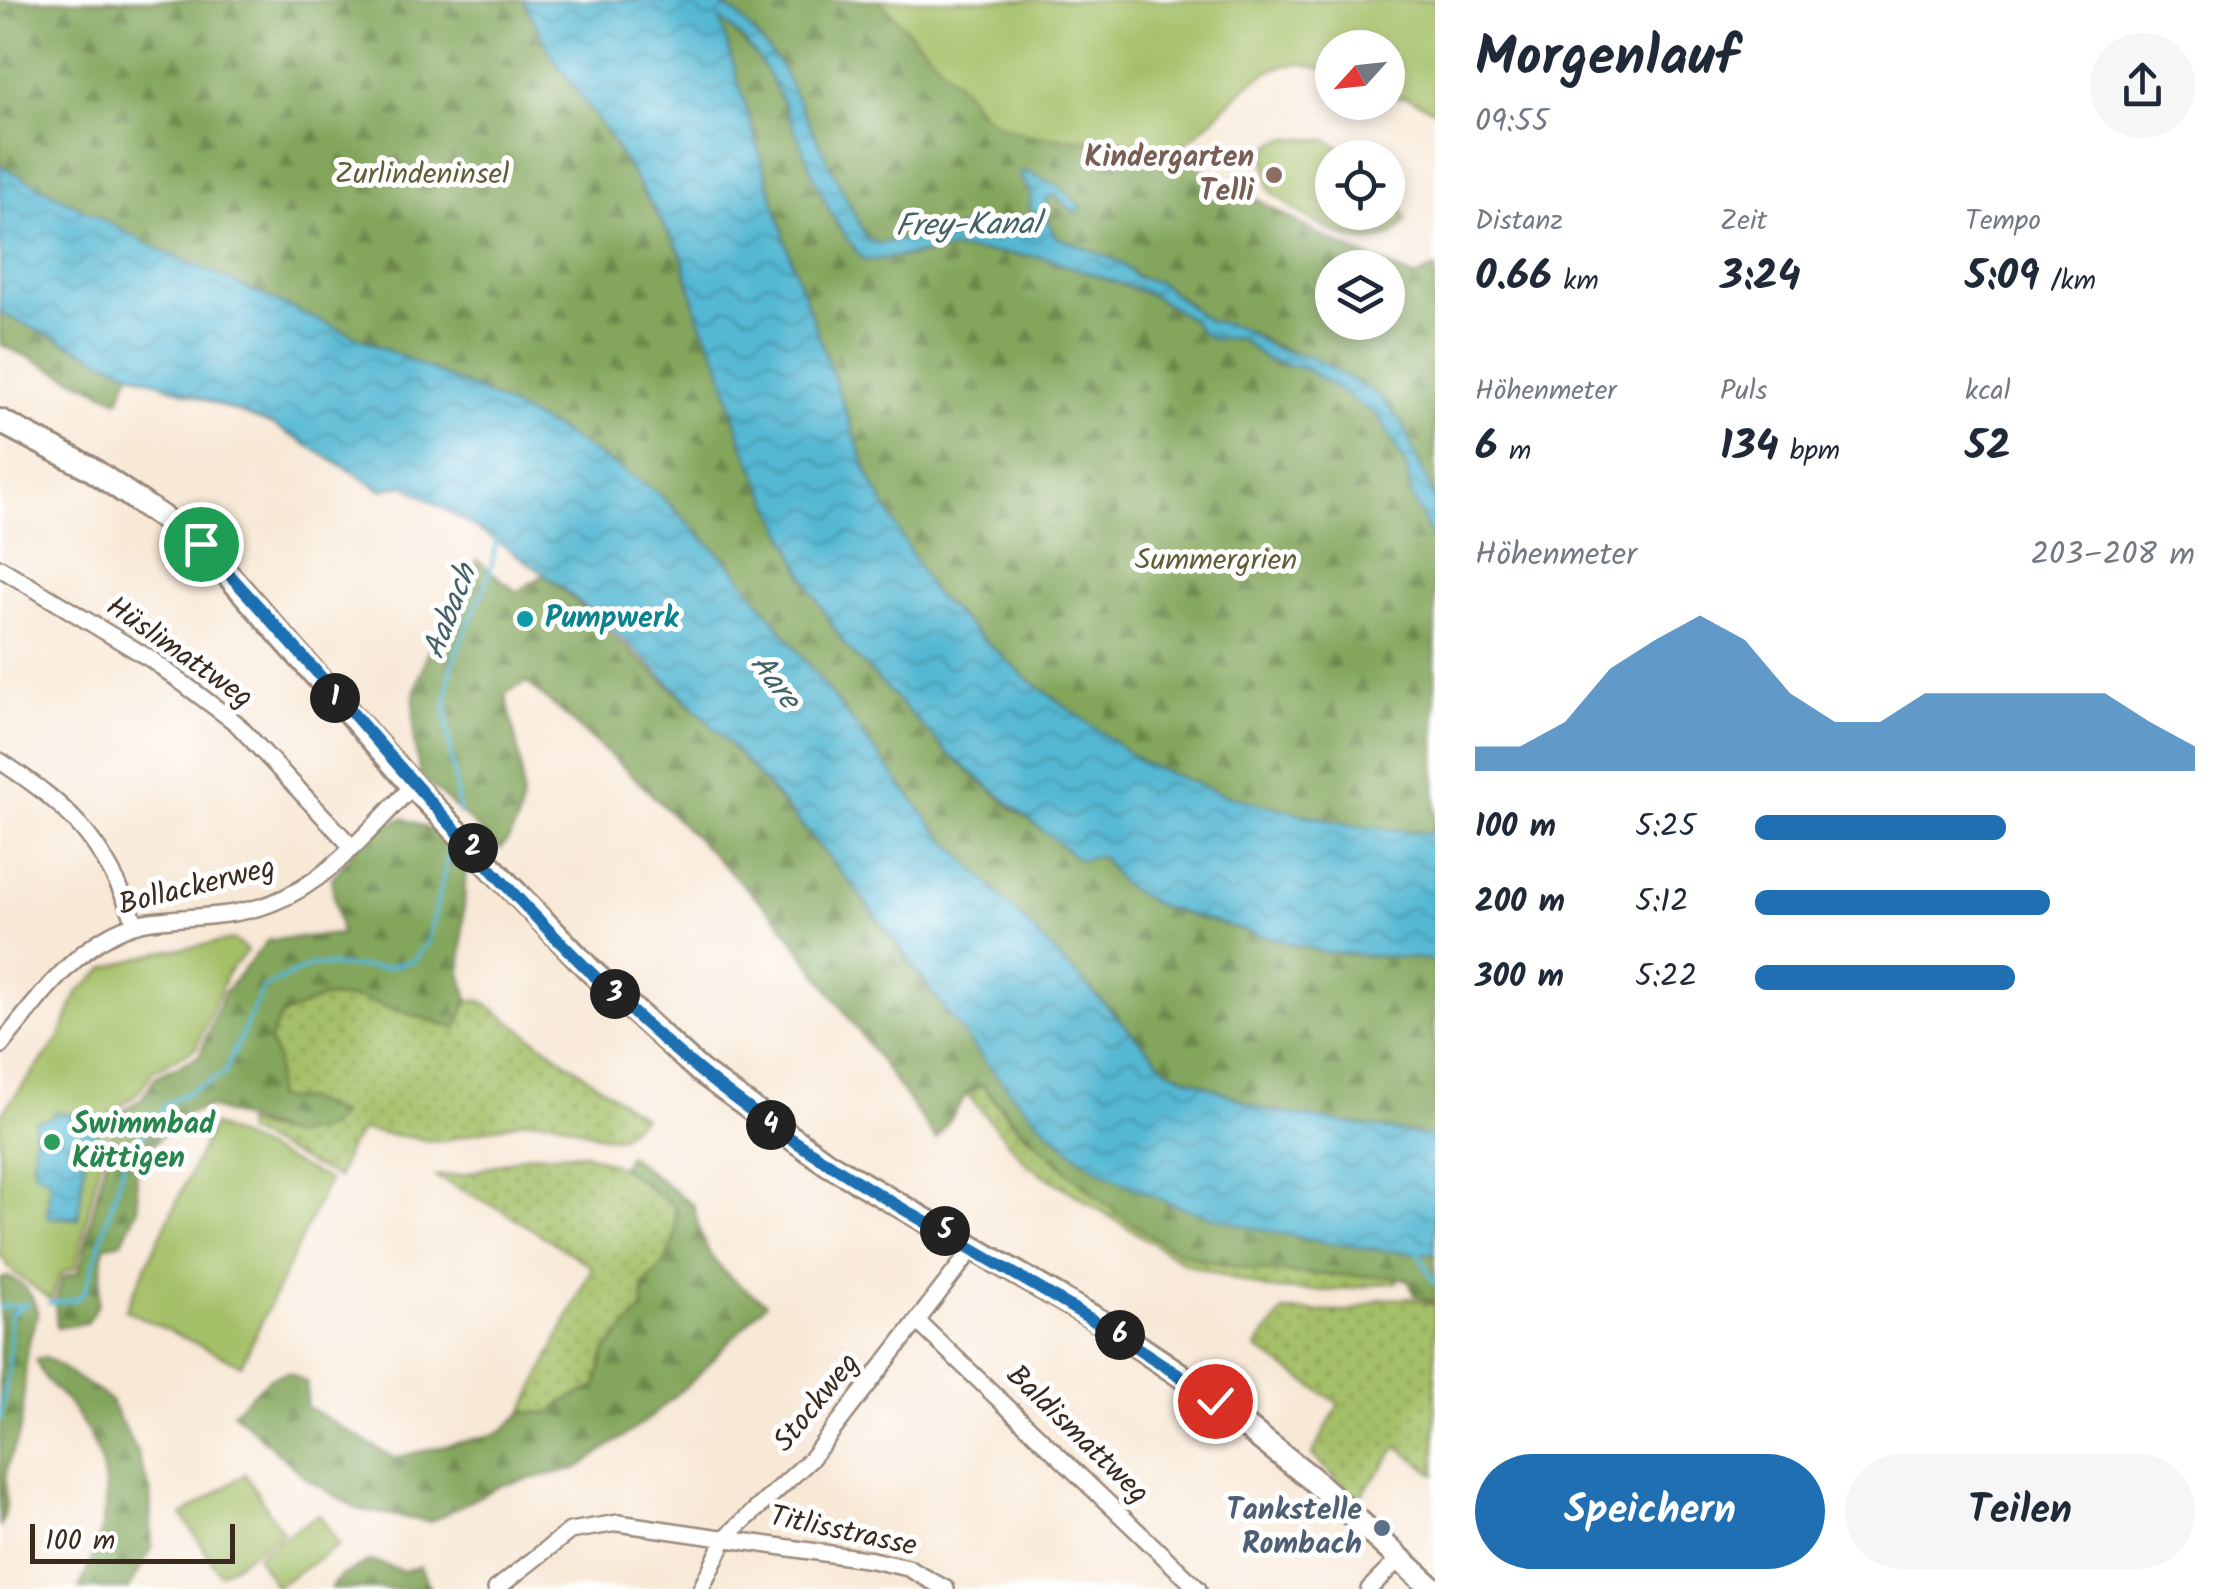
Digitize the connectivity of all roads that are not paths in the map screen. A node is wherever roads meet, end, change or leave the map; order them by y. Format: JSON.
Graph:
{"nodes":[{"id":1,"x":0,"y":421,"type":"edge"},
{"id":2,"x":0,"y":568,"type":"edge"},
{"id":3,"x":0,"y":761,"type":"edge"},
{"id":4,"x":413,"y":786,"type":"junction"},
{"id":5,"x":352,"y":848,"type":"junction"},
{"id":6,"x":136,"y":924,"type":"junction"},
{"id":7,"x":0,"y":1046,"type":"edge"},
{"id":8,"x":974,"y":1247,"type":"junction"},
{"id":9,"x":917,"y":1322,"type":"junction"},
{"id":10,"x":726,"y":1537,"type":"junction"},
{"id":11,"x":1400,"y":1558,"type":"junction"},
{"id":12,"x":496,"y":1589,"type":"edge"},
{"id":13,"x":701,"y":1589,"type":"edge"},
{"id":14,"x":946,"y":1589,"type":"edge"},
{"id":15,"x":1198,"y":1589,"type":"edge"},
{"id":16,"x":1369,"y":1589,"type":"edge"},
{"id":17,"x":1433,"y":1589,"type":"edge"}],
"edges":[{"from":1,"to":4,"type":"main road"},
{"from":2,"to":5,"type":"street","name":"Hüslimattweg"},
{"from":3,"to":6,"type":"street"},
{"from":4,"to":5,"type":"street","name":"Bollackerweg"},
{"from":4,"to":8,"type":"main road"},
{"from":5,"to":6,"type":"street","name":"Bollackerweg"},
{"from":6,"to":7,"type":"street","name":"Bollackerweg"},
{"from":8,"to":9,"type":"street","name":"Stockweg"},
{"from":8,"to":11,"type":"main road"},
{"from":9,"to":10,"type":"street","name":"Stockweg"},
{"from":9,"to":15,"type":"street","name":"Baldismattweg"},
{"from":10,"to":12,"type":"street","name":"Titlisstrasse"},
{"from":10,"to":13,"type":"street","name":"Stockweg"},
{"from":10,"to":14,"type":"street","name":"Titlisstrasse"},
{"from":11,"to":16,"type":"street"},
{"from":11,"to":17,"type":"main road"}]}
